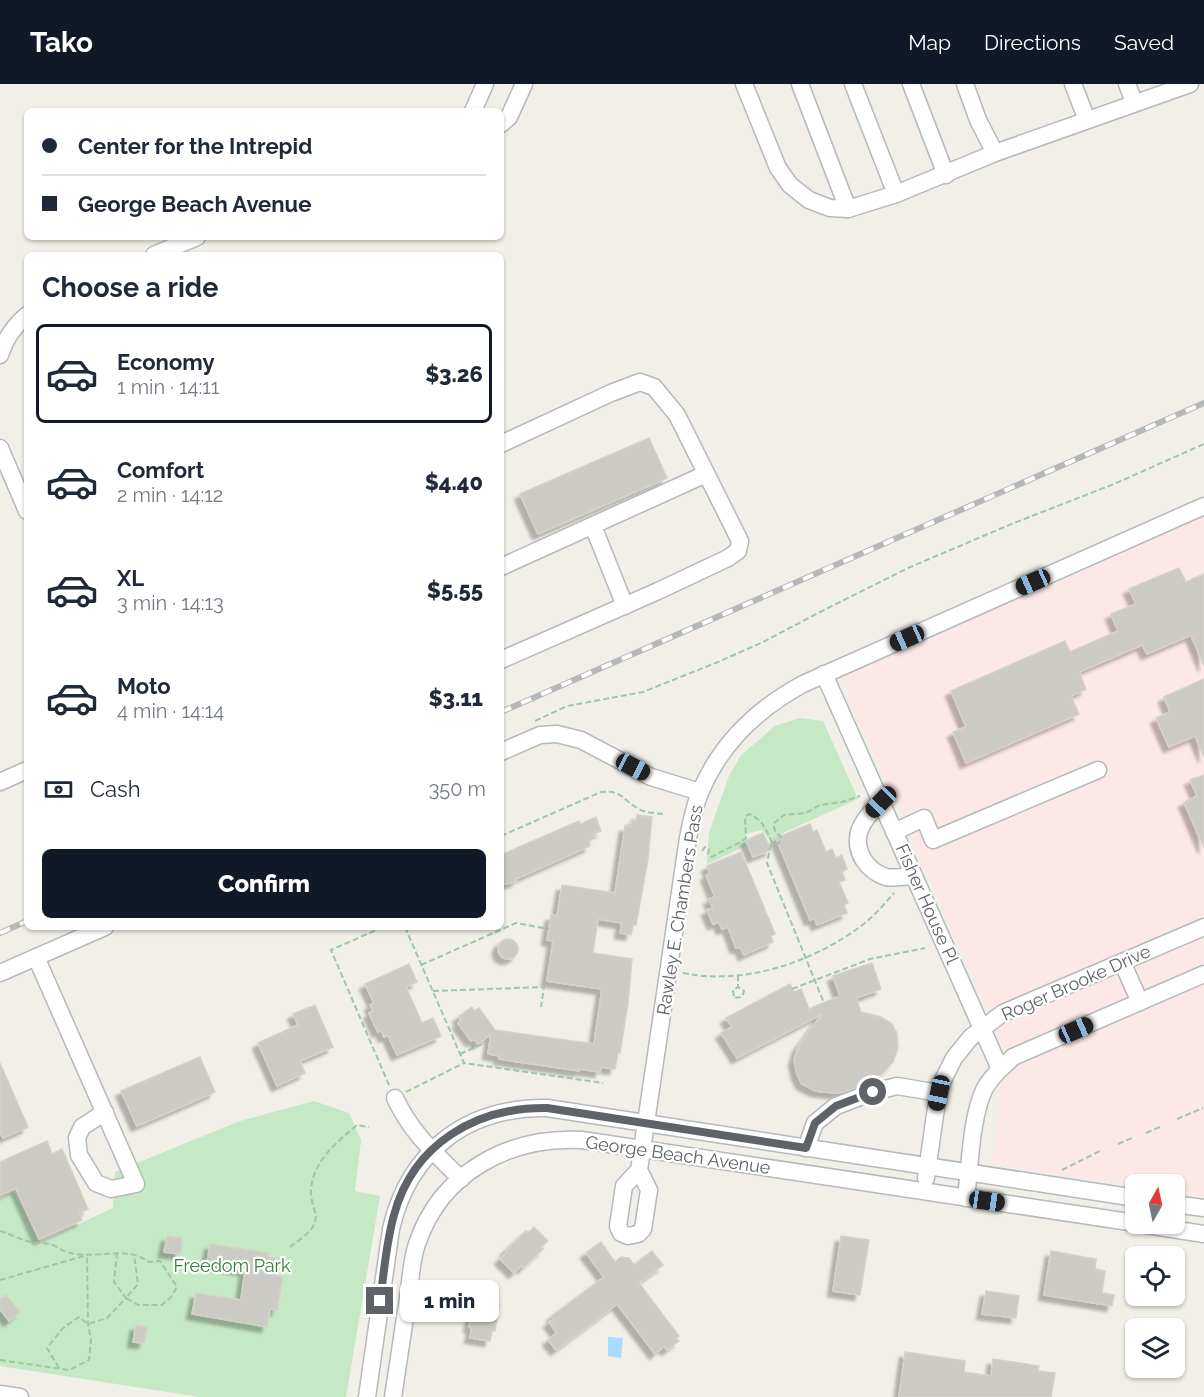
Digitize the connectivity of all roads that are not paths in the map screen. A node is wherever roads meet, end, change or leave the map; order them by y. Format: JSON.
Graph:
{"nodes":[{"id":1,"x":485,"y":84,"type":"edge"},
{"id":2,"x":524,"y":84,"type":"edge"},
{"id":3,"x":744,"y":84,"type":"edge"},
{"id":4,"x":800,"y":84,"type":"edge"},
{"id":5,"x":853,"y":84,"type":"edge"},
{"id":6,"x":911,"y":84,"type":"edge"},
{"id":7,"x":964,"y":84,"type":"edge"},
{"id":8,"x":1073,"y":84,"type":"edge"},
{"id":9,"x":1127,"y":84,"type":"edge"},
{"id":10,"x":1187,"y":85,"type":"edge"},
{"id":11,"x":1134,"y":102,"type":"junction"},
{"id":12,"x":474,"y":108,"type":"edge"},
{"id":13,"x":1087,"y":120,"type":"junction"},
{"id":14,"x":504,"y":121,"type":"edge"},
{"id":15,"x":995,"y":153,"type":"junction"},
{"id":16,"x":946,"y":175,"type":"junction"},
{"id":17,"x":896,"y":194,"type":"junction"},
{"id":18,"x":848,"y":209,"type":"junction"},
{"id":19,"x":190,"y":240,"type":"edge"},
{"id":20,"x":161,"y":252,"type":"edge"},
{"id":21,"x":24,"y":318,"type":"edge"},
{"id":22,"x":0,"y":355,"type":"edge"},
{"id":23,"x":504,"y":443,"type":"edge"},
{"id":24,"x":0,"y":448,"type":"edge"},
{"id":25,"x":706,"y":474,"type":"junction"},
{"id":26,"x":24,"y":504,"type":"edge"},
{"id":27,"x":1204,"y":506,"type":"edge"},
{"id":28,"x":593,"y":526,"type":"junction"},
{"id":29,"x":504,"y":566,"type":"edge"},
{"id":30,"x":625,"y":606,"type":"junction"},
{"id":31,"x":504,"y":659,"type":"edge"},
{"id":32,"x":824,"y":674,"type":"junction"},
{"id":33,"x":504,"y":751,"type":"edge"},
{"id":34,"x":1098,"y":770,"type":"dead end"},
{"id":35,"x":24,"y":771,"type":"edge"},
{"id":36,"x":0,"y":782,"type":"edge"},
{"id":37,"x":700,"y":792,"type":"junction"},
{"id":38,"x":881,"y":802,"type":"junction"},
{"id":39,"x":894,"y":832,"type":"junction"},
{"id":40,"x":914,"y":876,"type":"junction"},
{"id":41,"x":1204,"y":927,"type":"edge"},
{"id":42,"x":98,"y":930,"type":"edge"},
{"id":43,"x":36,"y":957,"type":"junction"},
{"id":44,"x":1122,"y":962,"type":"junction"},
{"id":45,"x":0,"y":973,"type":"edge"},
{"id":46,"x":1204,"y":974,"type":"edge"},
{"id":47,"x":1140,"y":1002,"type":"junction"},
{"id":48,"x":982,"y":1027,"type":"junction"},
{"id":49,"x":1000,"y":1069,"type":"junction"},
{"id":50,"x":939,"y":1093,"type":"junction"},
{"id":51,"x":395,"y":1098,"type":"road end"},
{"id":52,"x":105,"y":1112,"type":"junction"},
{"id":53,"x":646,"y":1122,"type":"junction"},
{"id":54,"x":806,"y":1148,"type":"junction"},
{"id":55,"x":642,"y":1149,"type":"junction"},
{"id":56,"x":431,"y":1150,"type":"junction"},
{"id":57,"x":928,"y":1168,"type":"junction"},
{"id":58,"x":639,"y":1170,"type":"dead end"},
{"id":59,"x":969,"y":1173,"type":"junction"},
{"id":60,"x":461,"y":1179,"type":"junction"},
{"id":61,"x":925,"y":1192,"type":"junction"},
{"id":62,"x":1125,"y":1196,"type":"edge"},
{"id":63,"x":966,"y":1198,"type":"junction"},
{"id":64,"x":1185,"y":1205,"type":"edge"},
{"id":65,"x":1204,"y":1208,"type":"edge"},
{"id":66,"x":1125,"y":1222,"type":"edge"},
{"id":67,"x":1185,"y":1230,"type":"edge"},
{"id":68,"x":1204,"y":1233,"type":"edge"},
{"id":69,"x":380,"y":1301,"type":"junction"},
{"id":70,"x":407,"y":1305,"type":"junction"},
{"id":71,"x":0,"y":1394,"type":"edge"},
{"id":72,"x":393,"y":1396,"type":"edge"},
{"id":73,"x":20,"y":1397,"type":"edge"},
{"id":74,"x":367,"y":1397,"type":"edge"}],
"edges":[{"from":1,"to":12,"type":"street"},
{"from":2,"to":14,"type":"street"},
{"from":3,"to":18,"type":"street"},
{"from":4,"to":18,"type":"street"},
{"from":5,"to":17,"type":"street"},
{"from":6,"to":16,"type":"street"},
{"from":7,"to":15,"type":"street"},
{"from":8,"to":13,"type":"street"},
{"from":9,"to":11,"type":"street"},
{"from":10,"to":11,"type":"street"},
{"from":11,"to":13,"type":"street"},
{"from":13,"to":15,"type":"street"},
{"from":15,"to":16,"type":"street"},
{"from":16,"to":17,"type":"street"},
{"from":17,"to":18,"type":"street"},
{"from":19,"to":20,"type":"street"},
{"from":21,"to":22,"type":"street"},
{"from":23,"to":25,"type":"street"},
{"from":24,"to":26,"type":"street"},
{"from":25,"to":28,"type":"street"},
{"from":25,"to":30,"type":"street"},
{"from":27,"to":32,"type":"street","name":"Rawley E. Chambers Pass"},
{"from":28,"to":29,"type":"street"},
{"from":28,"to":30,"type":"street"},
{"from":30,"to":31,"type":"street"},
{"from":32,"to":37,"type":"street","name":"Rawley E. Chambers Pass"},
{"from":32,"to":38,"type":"street","name":"Fisher House Pl"},
{"from":33,"to":37,"type":"street"},
{"from":34,"to":39,"type":"street"},
{"from":35,"to":36,"type":"street"},
{"from":37,"to":53,"type":"street","name":"Rawley E. Chambers Pass"},
{"from":38,"to":39,"type":"street","name":"Fisher House Pl"},
{"from":38,"to":40,"type":"street"},
{"from":39,"to":40,"type":"street","name":"Fisher House Pl"},
{"from":40,"to":48,"type":"street","name":"Fisher House Pl"},
{"from":41,"to":44,"type":"street","name":"Roger Brooke Drive"},
{"from":42,"to":43,"type":"street"},
{"from":43,"to":45,"type":"street"},
{"from":43,"to":52,"type":"street"},
{"from":44,"to":47,"type":"street"},
{"from":44,"to":48,"type":"street","name":"Roger Brooke Drive"},
{"from":46,"to":47,"type":"street"},
{"from":47,"to":49,"type":"street"},
{"from":48,"to":49,"type":"street","name":"Fisher House Pl"},
{"from":48,"to":50,"type":"street","name":"Roger Brooke Drive"},
{"from":49,"to":59,"type":"street"},
{"from":50,"to":54,"type":"street"},
{"from":50,"to":57,"type":"street","name":"Roger Brooke Drive"},
{"from":51,"to":56,"type":"street"},
{"from":52,"to":52,"type":"street"},
{"from":53,"to":54,"type":"street","name":"George Beach Avenue"},
{"from":53,"to":55,"type":"street","name":"Rawley E. Chambers Pass"},
{"from":53,"to":56,"type":"street","name":"George Beach Avenue"},
{"from":54,"to":57,"type":"street","name":"George Beach Avenue"},
{"from":55,"to":58,"type":"street","name":"Rawley E. Chambers Pass"},
{"from":55,"to":60,"type":"street","name":"George Beach Avenue"},
{"from":55,"to":61,"type":"street","name":"George Beach Avenue"},
{"from":56,"to":60,"type":"street"},
{"from":56,"to":69,"type":"street","name":"George Beach Avenue"},
{"from":57,"to":59,"type":"street","name":"George Beach Avenue"},
{"from":57,"to":61,"type":"street","name":"Roger Brooke Drive"},
{"from":59,"to":62,"type":"street","name":"George Beach Avenue"},
{"from":59,"to":63,"type":"street"},
{"from":60,"to":70,"type":"street","name":"George Beach Avenue"},
{"from":61,"to":63,"type":"street","name":"George Beach Avenue"},
{"from":63,"to":66,"type":"street","name":"George Beach Avenue"},
{"from":64,"to":65,"type":"street"},
{"from":67,"to":68,"type":"street","name":"George Beach Avenue"},
{"from":69,"to":70,"type":"street"},
{"from":69,"to":74,"type":"street","name":"George Beach Avenue"},
{"from":70,"to":72,"type":"street","name":"George Beach Avenue"},
{"from":71,"to":73,"type":"street"}]}
